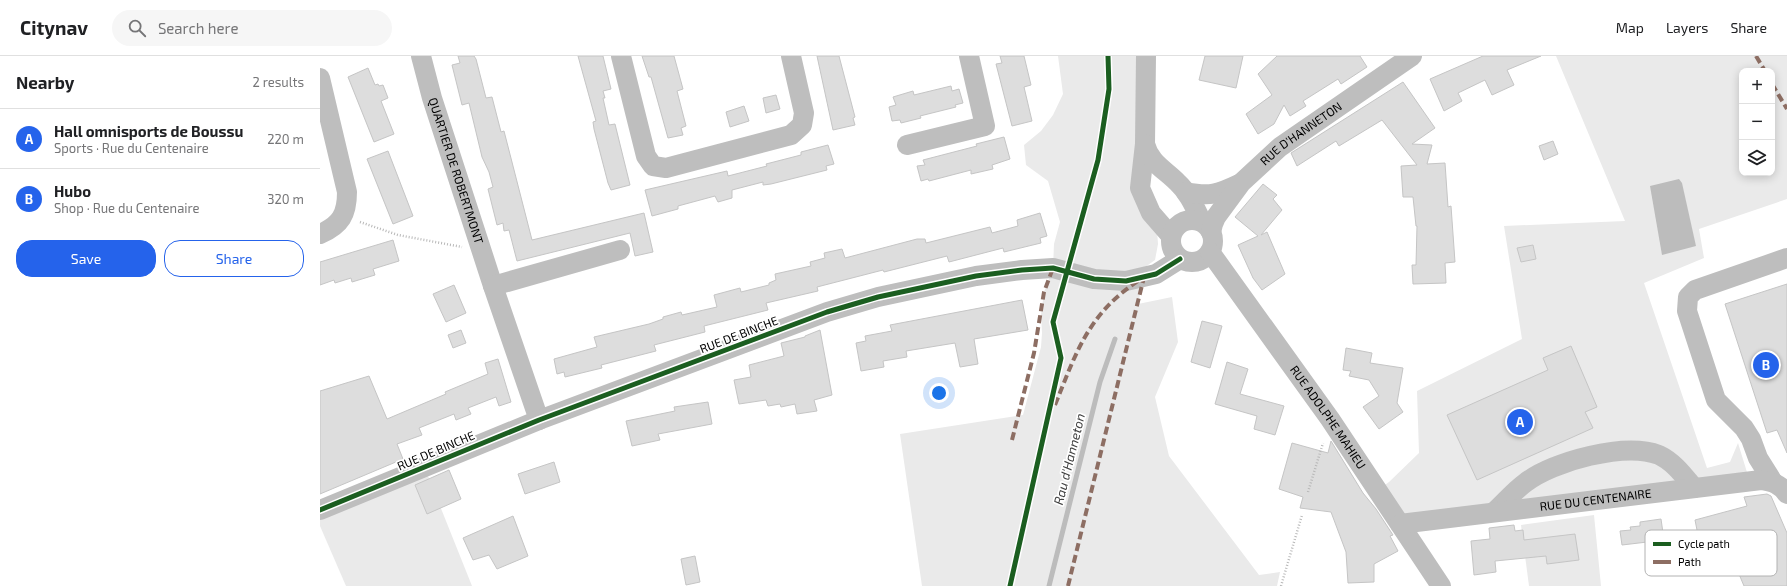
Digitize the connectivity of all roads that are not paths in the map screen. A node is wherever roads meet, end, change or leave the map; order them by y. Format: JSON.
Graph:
{"nodes":[{"id":1,"x":421,"y":56,"type":"edge"},
{"id":2,"x":621,"y":56,"type":"edge"},
{"id":3,"x":791,"y":56,"type":"edge"},
{"id":4,"x":969,"y":56,"type":"edge"},
{"id":5,"x":1146,"y":56,"type":"edge"},
{"id":6,"x":1412,"y":56,"type":"edge"},
{"id":7,"x":320,"y":78,"type":"edge"},
{"id":8,"x":1144,"y":144,"type":"junction"},
{"id":9,"x":907,"y":145,"type":"dead end"},
{"id":10,"x":1241,"y":183,"type":"junction"},
{"id":11,"x":1186,"y":192,"type":"junction"},
{"id":12,"x":1207,"y":227,"type":"junction"},
{"id":13,"x":320,"y":234,"type":"edge"},
{"id":14,"x":1171,"y":236,"type":"junction"},
{"id":15,"x":620,"y":250,"type":"dead end"},
{"id":16,"x":1210,"y":252,"type":"junction"},
{"id":17,"x":1787,"y":258,"type":"edge"},
{"id":18,"x":1180,"y":259,"type":"junction"},
{"id":19,"x":493,"y":286,"type":"junction"},
{"id":20,"x":539,"y":420,"type":"junction"},
{"id":21,"x":1694,"y":488,"type":"junction"},
{"id":22,"x":1780,"y":488,"type":"edge"},
{"id":23,"x":320,"y":510,"type":"edge"},
{"id":24,"x":1494,"y":512,"type":"junction"},
{"id":25,"x":1400,"y":524,"type":"junction"},
{"id":26,"x":1440,"y":586,"type":"edge"}],
"edges":[{"from":1,"to":19,"type":"street","name":"QUARTIER DE ROBERTMONT"},
{"from":2,"to":3,"type":"street"},
{"from":4,"to":9,"type":"street"},
{"from":5,"to":8,"type":"street"},
{"from":6,"to":10,"type":"street","name":"RUE D'HANNETON"},
{"from":7,"to":13,"type":"street"},
{"from":8,"to":11,"type":"street"},
{"from":8,"to":14,"type":"street"},
{"from":10,"to":11,"type":"street"},
{"from":10,"to":12,"type":"street","name":"RUE D'HANNETON"},
{"from":11,"to":12,"type":"street"},
{"from":12,"to":14,"type":"street"},
{"from":12,"to":16,"type":"street"},
{"from":14,"to":18,"type":"street"},
{"from":15,"to":19,"type":"street"},
{"from":16,"to":18,"type":"street"},
{"from":16,"to":25,"type":"street","name":"RUE ADOLPHE MAHIEU"},
{"from":17,"to":22,"type":"street"},
{"from":18,"to":20,"type":"street","name":"RUE DE BINCHE"},
{"from":19,"to":20,"type":"street","name":"QUARTIER DE ROBERTMONT"},
{"from":20,"to":23,"type":"street","name":"RUE DE BINCHE"},
{"from":21,"to":22,"type":"street","name":"RUE DU CENTENAIRE"},
{"from":21,"to":24,"type":"street","name":"RUE DU CENTENAIRE"},
{"from":21,"to":24,"type":"street"},
{"from":24,"to":25,"type":"street","name":"RUE DU CENTENAIRE"},
{"from":25,"to":26,"type":"street","name":"RUE ADOLPHE MAHIEU"}]}
